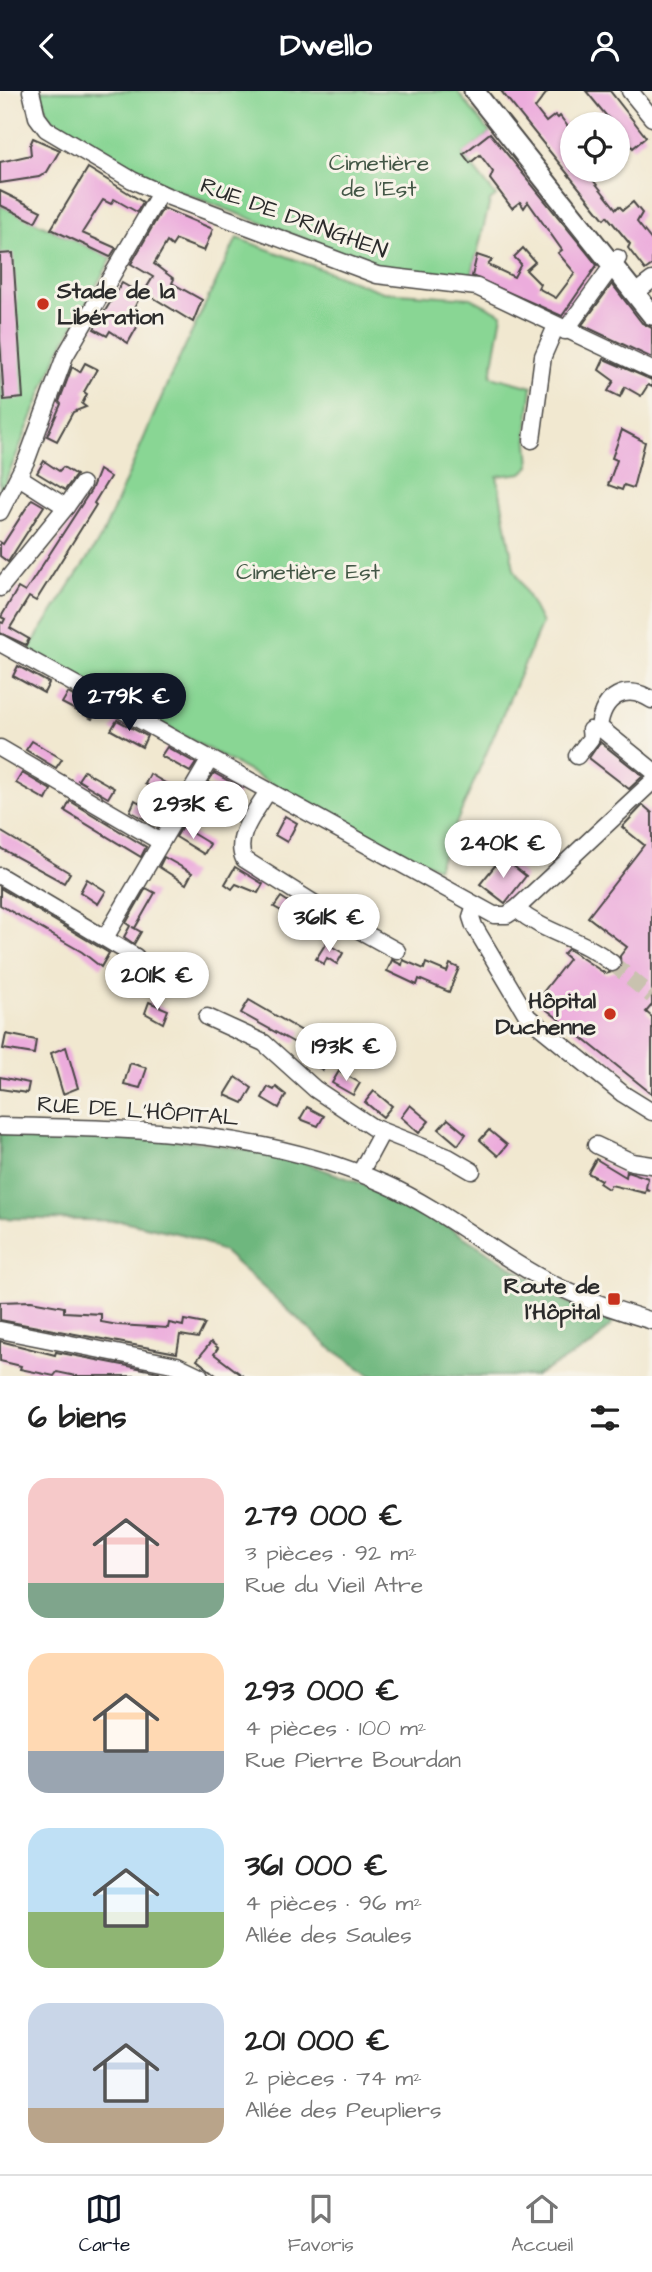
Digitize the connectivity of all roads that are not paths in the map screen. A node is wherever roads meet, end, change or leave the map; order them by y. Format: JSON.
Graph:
{"nodes":[{"id":1,"x":31,"y":91,"type":"edge"},
{"id":2,"x":474,"y":91,"type":"edge"},
{"id":3,"x":483,"y":91,"type":"edge"},
{"id":4,"x":630,"y":91,"type":"edge"},
{"id":5,"x":652,"y":118,"type":"edge"},
{"id":6,"x":160,"y":193,"type":"junction"},
{"id":7,"x":615,"y":262,"type":"junction"},
{"id":8,"x":645,"y":290,"type":"edge"},
{"id":9,"x":652,"y":315,"type":"edge"},
{"id":10,"x":560,"y":328,"type":"junction"},
{"id":11,"x":652,"y":370,"type":"edge"},
{"id":12,"x":532,"y":440,"type":"dead end"},
{"id":13,"x":19,"y":477,"type":"junction"},
{"id":14,"x":82,"y":484,"type":"dead end"},
{"id":15,"x":66,"y":507,"type":"junction"},
{"id":16,"x":0,"y":512,"type":"edge"},
{"id":17,"x":0,"y":588,"type":"edge"},
{"id":18,"x":0,"y":643,"type":"edge"},
{"id":19,"x":652,"y":701,"type":"edge"},
{"id":20,"x":574,"y":723,"type":"dead end"},
{"id":21,"x":595,"y":729,"type":"junction"},
{"id":22,"x":0,"y":748,"type":"edge"},
{"id":23,"x":577,"y":756,"type":"dead end"},
{"id":24,"x":209,"y":759,"type":"junction"},
{"id":25,"x":652,"y":770,"type":"edge"},
{"id":26,"x":652,"y":782,"type":"edge"},
{"id":27,"x":268,"y":791,"type":"junction"},
{"id":28,"x":161,"y":842,"type":"junction"},
{"id":29,"x":0,"y":876,"type":"edge"},
{"id":30,"x":475,"y":905,"type":"junction"},
{"id":31,"x":516,"y":909,"type":"junction"},
{"id":32,"x":105,"y":938,"type":"junction"},
{"id":33,"x":397,"y":951,"type":"dead end"},
{"id":34,"x":136,"y":957,"type":"dead end"},
{"id":35,"x":612,"y":963,"type":"tunnel mouth"},
{"id":36,"x":207,"y":1017,"type":"dead end"},
{"id":37,"x":652,"y":1112,"type":"edge"},
{"id":38,"x":0,"y":1126,"type":"edge"},
{"id":39,"x":382,"y":1132,"type":"junction"},
{"id":40,"x":596,"y":1145,"type":"dead end"},
{"id":41,"x":652,"y":1165,"type":"edge"},
{"id":42,"x":472,"y":1171,"type":"dead end"},
{"id":43,"x":360,"y":1173,"type":"junction"},
{"id":44,"x":652,"y":1321,"type":"edge"},
{"id":45,"x":0,"y":1330,"type":"edge"},
{"id":46,"x":200,"y":1376,"type":"edge"}],
"edges":[{"from":1,"to":6,"type":"street","name":"RUE DE DRINGHEN"},
{"from":2,"to":7,"type":"main road"},
{"from":3,"to":7,"type":"main road"},
{"from":4,"to":5,"type":"street"},
{"from":6,"to":10,"type":"street","name":"RUE DE DRINGHEN"},
{"from":6,"to":13,"type":"street"},
{"from":7,"to":8,"type":"main road"},
{"from":7,"to":10,"type":"street"},
{"from":8,"to":9,"type":"main road"},
{"from":10,"to":11,"type":"street","name":"RUE DE DRINGHEN"},
{"from":10,"to":12,"type":"street"},
{"from":13,"to":15,"type":"street"},
{"from":13,"to":16,"type":"street"},
{"from":14,"to":15,"type":"street"},
{"from":15,"to":17,"type":"street"},
{"from":18,"to":24,"type":"street"},
{"from":19,"to":21,"type":"street"},
{"from":20,"to":21,"type":"street"},
{"from":21,"to":23,"type":"street"},
{"from":21,"to":25,"type":"street"},
{"from":22,"to":28,"type":"street"},
{"from":24,"to":27,"type":"street"},
{"from":24,"to":28,"type":"street"},
{"from":26,"to":31,"type":"street"},
{"from":27,"to":30,"type":"street"},
{"from":27,"to":33,"type":"street"},
{"from":28,"to":32,"type":"street"},
{"from":29,"to":32,"type":"street"},
{"from":30,"to":31,"type":"street"},
{"from":30,"to":37,"type":"street"},
{"from":31,"to":35,"type":"street"},
{"from":32,"to":34,"type":"street"},
{"from":36,"to":39,"type":"street"},
{"from":38,"to":43,"type":"street","name":"RUE DE L'HÔPITAL"},
{"from":39,"to":42,"type":"street"},
{"from":39,"to":43,"type":"street"},
{"from":40,"to":41,"type":"street"},
{"from":43,"to":44,"type":"street","name":"RUE DE L'HÔPITAL"},
{"from":45,"to":46,"type":"street"}]}
